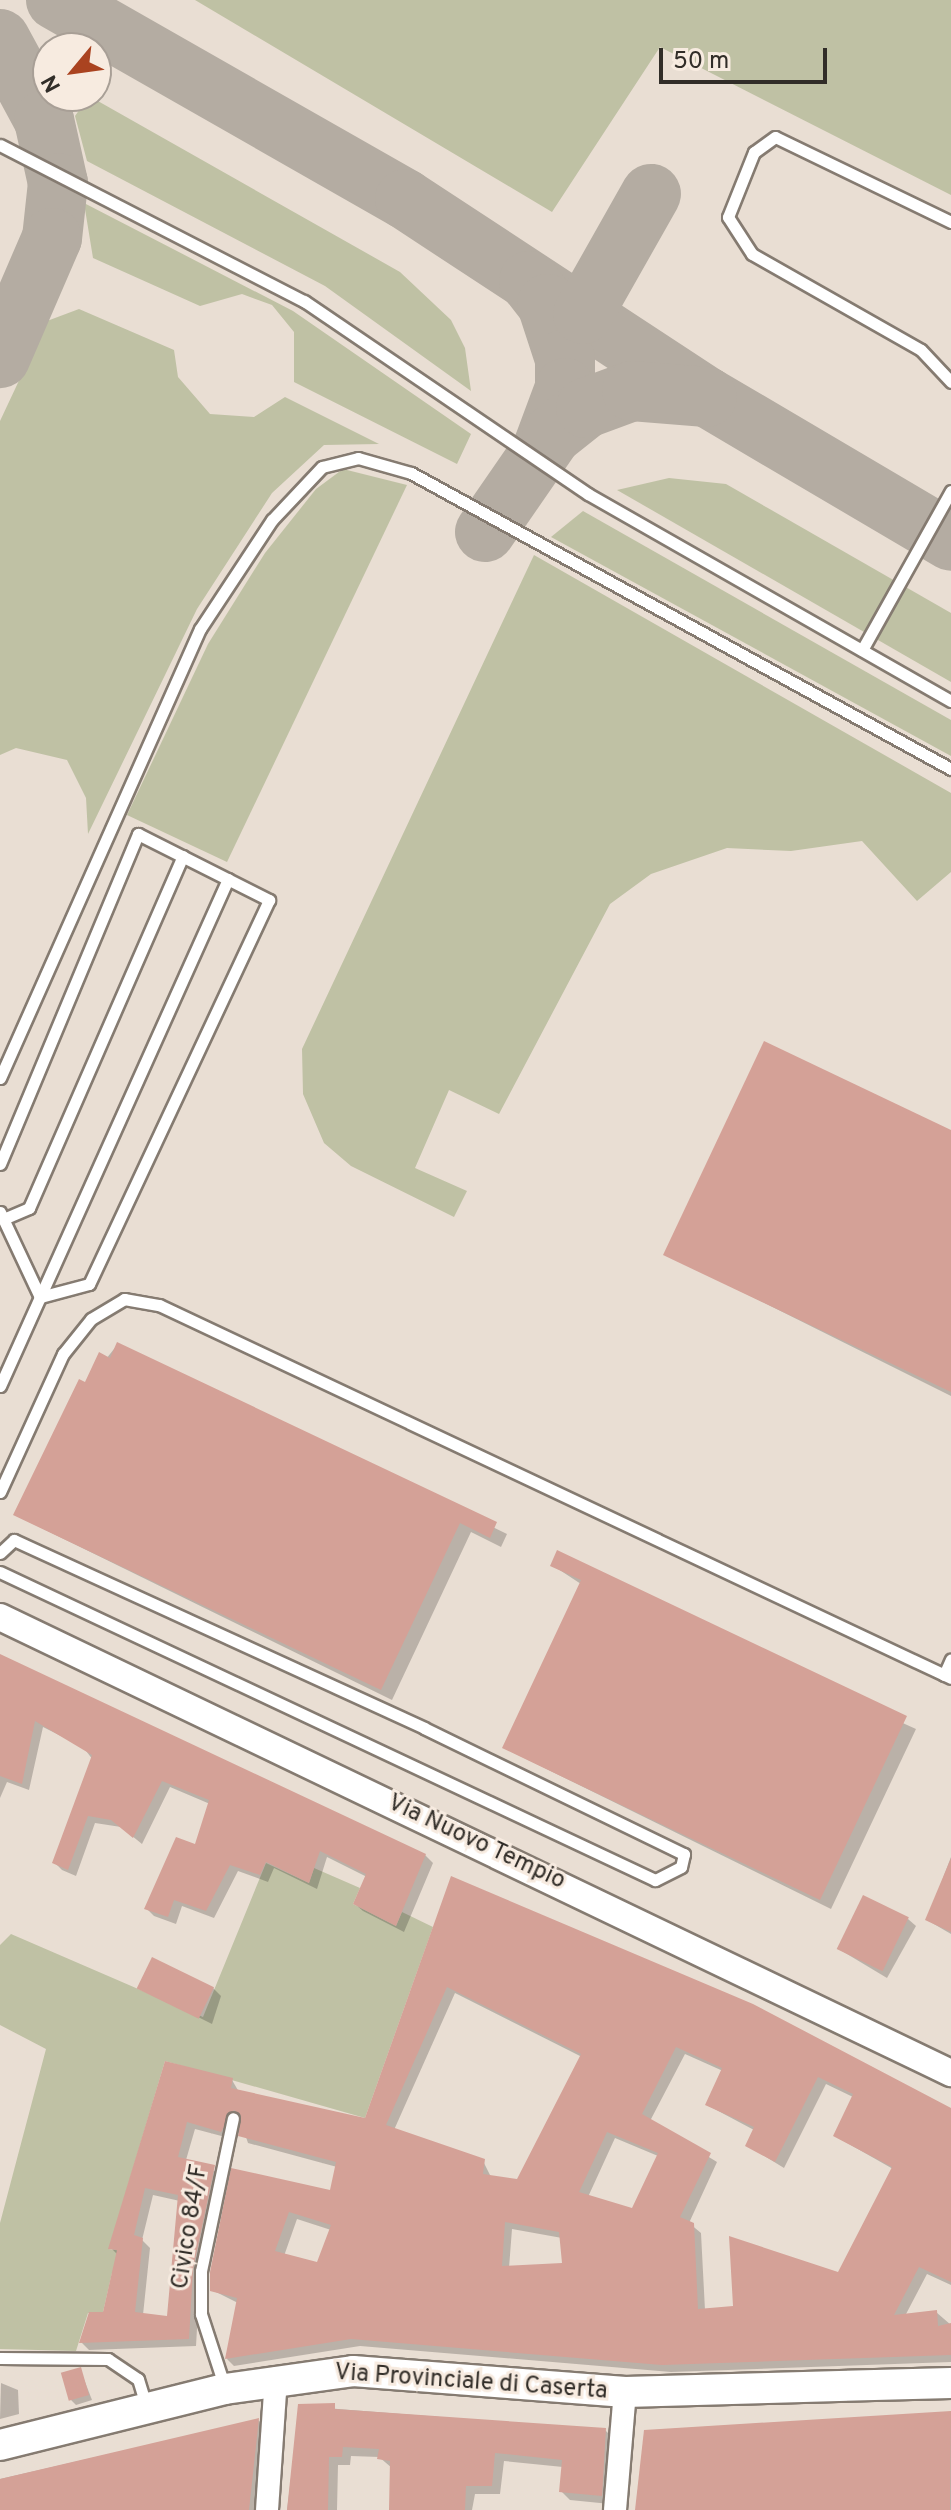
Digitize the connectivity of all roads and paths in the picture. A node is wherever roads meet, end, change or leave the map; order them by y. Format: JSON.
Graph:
{"nodes":[{"id":1,"x":0,"y":145,"type":"edge"},
{"id":2,"x":951,"y":222,"type":"edge"},
{"id":3,"x":921,"y":350,"type":"junction"},
{"id":4,"x":951,"y":367,"type":"edge"},
{"id":5,"x":951,"y":382,"type":"edge"},
{"id":6,"x":951,"y":491,"type":"edge"},
{"id":7,"x":862,"y":650,"type":"junction"},
{"id":8,"x":951,"y":701,"type":"edge"},
{"id":9,"x":951,"y":769,"type":"edge"},
{"id":10,"x":183,"y":856,"type":"junction"},
{"id":11,"x":228,"y":879,"type":"junction"},
{"id":12,"x":0,"y":1078,"type":"edge"},
{"id":13,"x":0,"y":1164,"type":"edge"},
{"id":14,"x":4,"y":1214,"type":"edge"},
{"id":15,"x":40,"y":1297,"type":"junction"},
{"id":16,"x":0,"y":1386,"type":"edge"},
{"id":17,"x":0,"y":1492,"type":"edge"},
{"id":18,"x":0,"y":1553,"type":"edge"},
{"id":19,"x":0,"y":1572,"type":"edge"},
{"id":20,"x":0,"y":1617,"type":"edge"},
{"id":21,"x":951,"y":1659,"type":"edge"},
{"id":22,"x":947,"y":1676,"type":"edge"},
{"id":23,"x":951,"y":2073,"type":"edge"},
{"id":24,"x":233,"y":2118,"type":"dead end"},
{"id":25,"x":0,"y":2358,"type":"edge"},
{"id":26,"x":276,"y":2378,"type":"junction"},
{"id":27,"x":951,"y":2383,"type":"edge"},
{"id":28,"x":225,"y":2389,"type":"junction"},
{"id":29,"x":625,"y":2392,"type":"junction"},
{"id":30,"x":146,"y":2406,"type":"junction"},
{"id":31,"x":0,"y":2445,"type":"edge"},
{"id":32,"x":267,"y":2510,"type":"edge"},
{"id":33,"x":615,"y":2510,"type":"edge"}],
"edges":[{"from":1,"to":7,"type":"lane"},
{"from":2,"to":3,"type":"lane"},
{"from":3,"to":4,"type":"lane"},
{"from":3,"to":5,"type":"lane"},
{"from":6,"to":7,"type":"lane"},
{"from":7,"to":8,"type":"lane"},
{"from":9,"to":12,"type":"lane"},
{"from":10,"to":11,"type":"lane"},
{"from":10,"to":13,"type":"lane"},
{"from":10,"to":14,"type":"lane"},
{"from":11,"to":15,"type":"lane"},
{"from":11,"to":15,"type":"lane"},
{"from":14,"to":15,"type":"lane"},
{"from":15,"to":16,"type":"lane"},
{"from":17,"to":22,"type":"lane"},
{"from":18,"to":19,"type":"lane"},
{"from":20,"to":23,"type":"street","name":"Via Nuovo Tempio"},
{"from":21,"to":22,"type":"lane"},
{"from":24,"to":28,"type":"lane","name":"Civico 84/F"},
{"from":25,"to":30,"type":"lane"},
{"from":26,"to":28,"type":"main road","name":"Via Provinciale di Caserta"},
{"from":26,"to":29,"type":"main road","name":"Via Provinciale di Caserta"},
{"from":26,"to":32,"type":"street"},
{"from":27,"to":29,"type":"main road","name":"Via Provinciale di Caserta"},
{"from":28,"to":30,"type":"main road","name":"Via Provinciale di Caserta"},
{"from":29,"to":33,"type":"street"},
{"from":30,"to":31,"type":"main road","name":"Via Provinciale di Caserta"}]}
